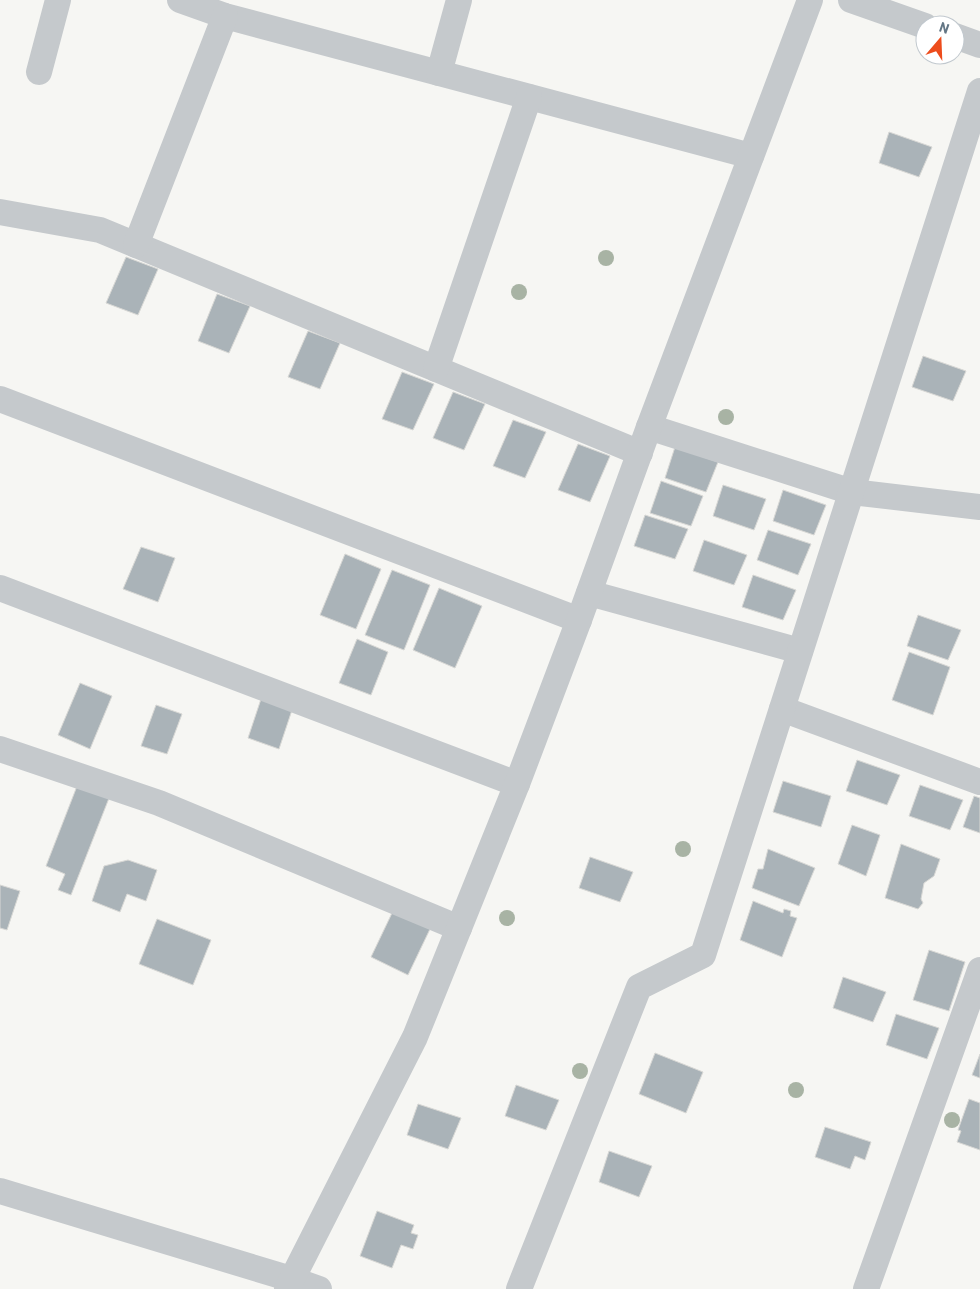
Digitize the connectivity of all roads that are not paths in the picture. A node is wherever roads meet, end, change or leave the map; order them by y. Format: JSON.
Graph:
{"nodes":[{"id":1,"x":58,"y":0,"type":"edge"},
{"id":2,"x":180,"y":0,"type":"edge"},
{"id":3,"x":459,"y":0,"type":"edge"},
{"id":4,"x":810,"y":0,"type":"edge"},
{"id":5,"x":851,"y":0,"type":"edge"},
{"id":6,"x":225,"y":16,"type":"junction"},
{"id":7,"x":915,"y":22,"type":"edge"},
{"id":8,"x":965,"y":40,"type":"edge"},
{"id":9,"x":980,"y":45,"type":"edge"},
{"id":10,"x":39,"y":72,"type":"dead end"},
{"id":11,"x":439,"y":73,"type":"junction"},
{"id":12,"x":980,"y":91,"type":"edge"},
{"id":13,"x":529,"y":97,"type":"junction"},
{"id":14,"x":751,"y":156,"type":"junction"},
{"id":15,"x":0,"y":212,"type":"edge"},
{"id":16,"x":136,"y":245,"type":"junction"},
{"id":17,"x":436,"y":369,"type":"junction"},
{"id":18,"x":0,"y":399,"type":"edge"},
{"id":19,"x":649,"y":427,"type":"junction"},
{"id":20,"x":640,"y":454,"type":"junction"},
{"id":21,"x":852,"y":492,"type":"junction"},
{"id":22,"x":980,"y":507,"type":"edge"},
{"id":23,"x":0,"y":588,"type":"edge"},
{"id":24,"x":589,"y":593,"type":"junction"},
{"id":25,"x":579,"y":620,"type":"junction"},
{"id":26,"x":800,"y":651,"type":"junction"},
{"id":27,"x":782,"y":708,"type":"junction"},
{"id":28,"x":0,"y":749,"type":"edge"},
{"id":29,"x":980,"y":782,"type":"edge"},
{"id":30,"x":517,"y":784,"type":"junction"},
{"id":31,"x":459,"y":928,"type":"junction"},
{"id":32,"x":980,"y":970,"type":"edge"},
{"id":33,"x":0,"y":1191,"type":"edge"},
{"id":34,"x":289,"y":1284,"type":"edge"},
{"id":35,"x":319,"y":1289,"type":"edge"},
{"id":36,"x":519,"y":1289,"type":"edge"},
{"id":37,"x":866,"y":1289,"type":"edge"}],
"edges":[{"from":1,"to":10,"type":"street"},
{"from":2,"to":6,"type":"street"},
{"from":3,"to":11,"type":"street"},
{"from":4,"to":14,"type":"street"},
{"from":5,"to":7,"type":"street"},
{"from":6,"to":11,"type":"street"},
{"from":6,"to":16,"type":"street"},
{"from":8,"to":9,"type":"street"},
{"from":11,"to":13,"type":"street"},
{"from":12,"to":21,"type":"street"},
{"from":13,"to":14,"type":"street"},
{"from":13,"to":17,"type":"street"},
{"from":14,"to":19,"type":"street"},
{"from":15,"to":16,"type":"street"},
{"from":16,"to":17,"type":"street"},
{"from":17,"to":20,"type":"street"},
{"from":18,"to":25,"type":"street"},
{"from":19,"to":20,"type":"street"},
{"from":19,"to":21,"type":"street"},
{"from":20,"to":24,"type":"street"},
{"from":21,"to":22,"type":"street"},
{"from":21,"to":26,"type":"street"},
{"from":23,"to":30,"type":"street"},
{"from":24,"to":25,"type":"street"},
{"from":24,"to":26,"type":"street"},
{"from":25,"to":30,"type":"street"},
{"from":26,"to":27,"type":"street"},
{"from":27,"to":29,"type":"street"},
{"from":27,"to":36,"type":"street"},
{"from":28,"to":31,"type":"street"},
{"from":30,"to":31,"type":"street"},
{"from":31,"to":34,"type":"street"},
{"from":32,"to":37,"type":"street"},
{"from":33,"to":34,"type":"street"},
{"from":34,"to":35,"type":"street"}]}
